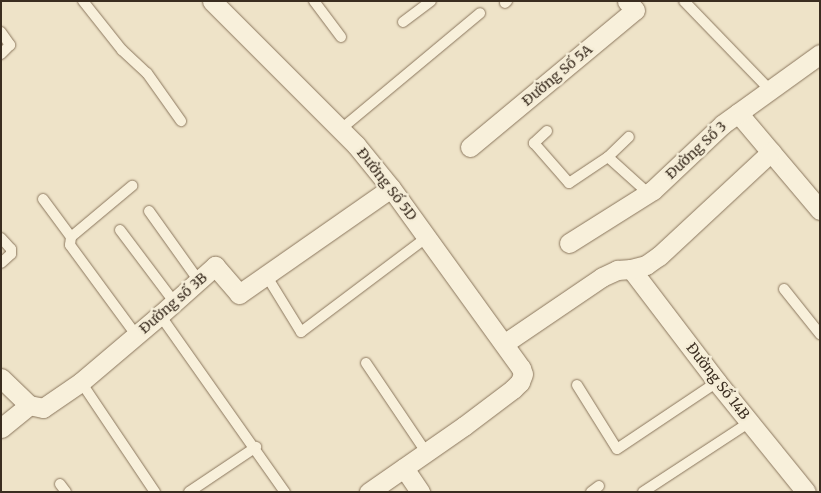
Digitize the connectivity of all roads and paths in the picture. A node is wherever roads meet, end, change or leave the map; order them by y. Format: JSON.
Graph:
{"nodes":[{"id":1,"x":83,"y":1,"type":"edge"},
{"id":2,"x":212,"y":1,"type":"edge"},
{"id":3,"x":314,"y":1,"type":"edge"},
{"id":4,"x":431,"y":1,"type":"edge"},
{"id":5,"x":627,"y":1,"type":"edge"},
{"id":6,"x":684,"y":1,"type":"edge"},
{"id":7,"x":480,"y":13,"type":"dead end"},
{"id":8,"x":403,"y":22,"type":"dead end"},
{"id":9,"x":1,"y":32,"type":"edge"},
{"id":10,"x":341,"y":37,"type":"dead end"},
{"id":11,"x":1,"y":54,"type":"edge"},
{"id":12,"x":819,"y":56,"type":"edge"},
{"id":13,"x":770,"y":90,"type":"junction"},
{"id":14,"x":738,"y":113,"type":"junction"},
{"id":15,"x":181,"y":121,"type":"dead end"},
{"id":16,"x":341,"y":129,"type":"junction"},
{"id":17,"x":547,"y":131,"type":"dead end"},
{"id":18,"x":629,"y":137,"type":"dead end"},
{"id":19,"x":470,"y":147,"type":"dead end"},
{"id":20,"x":771,"y":152,"type":"junction"},
{"id":21,"x":608,"y":157,"type":"junction"},
{"id":22,"x":132,"y":186,"type":"dead end"},
{"id":23,"x":391,"y":188,"type":"junction"},
{"id":24,"x":648,"y":193,"type":"junction"},
{"id":25,"x":43,"y":198,"type":"dead end"},
{"id":26,"x":820,"y":210,"type":"edge"},
{"id":27,"x":149,"y":211,"type":"dead end"},
{"id":28,"x":120,"y":230,"type":"dead end"},
{"id":29,"x":72,"y":236,"type":"junction"},
{"id":30,"x":427,"y":237,"type":"junction"},
{"id":31,"x":1,"y":238,"type":"edge"},
{"id":32,"x":569,"y":243,"type":"dead end"},
{"id":33,"x":1,"y":263,"type":"edge"},
{"id":34,"x":631,"y":269,"type":"junction"},
{"id":35,"x":266,"y":275,"type":"junction"},
{"id":36,"x":199,"y":280,"type":"junction"},
{"id":37,"x":784,"y":289,"type":"dead end"},
{"id":38,"x":174,"y":303,"type":"junction"},
{"id":39,"x":160,"y":315,"type":"junction"},
{"id":40,"x":820,"y":334,"type":"edge"},
{"id":41,"x":136,"y":335,"type":"junction"},
{"id":42,"x":505,"y":343,"type":"junction"},
{"id":43,"x":366,"y":363,"type":"dead end"},
{"id":44,"x":1,"y":378,"type":"edge"},
{"id":45,"x":81,"y":382,"type":"junction"},
{"id":46,"x":717,"y":382,"type":"junction"},
{"id":47,"x":578,"y":384,"type":"dead end"},
{"id":48,"x":29,"y":404,"type":"junction"},
{"id":49,"x":750,"y":422,"type":"junction"},
{"id":50,"x":1,"y":428,"type":"edge"},
{"id":51,"x":256,"y":447,"type":"junction"},
{"id":52,"x":426,"y":452,"type":"junction"},
{"id":53,"x":404,"y":468,"type":"junction"},
{"id":54,"x":155,"y":492,"type":"edge"},
{"id":55,"x":189,"y":492,"type":"edge"},
{"id":56,"x":285,"y":492,"type":"edge"},
{"id":57,"x":369,"y":492,"type":"edge"},
{"id":58,"x":420,"y":492,"type":"edge"},
{"id":59,"x":643,"y":492,"type":"edge"},
{"id":60,"x":806,"y":492,"type":"edge"}],
"edges":[{"from":1,"to":15,"type":"lane"},
{"from":2,"to":16,"type":"street","name":"Đường Số 5D"},
{"from":3,"to":10,"type":"lane"},
{"from":4,"to":8,"type":"lane"},
{"from":5,"to":19,"type":"street","name":"Đường Số 5A"},
{"from":6,"to":13,"type":"lane"},
{"from":7,"to":16,"type":"lane"},
{"from":9,"to":11,"type":"lane"},
{"from":12,"to":13,"type":"street","name":"Đường Số 3"},
{"from":13,"to":14,"type":"street","name":"Đường Số 3"},
{"from":14,"to":20,"type":"street"},
{"from":14,"to":24,"type":"street","name":"Đường Số 3"},
{"from":16,"to":23,"type":"street","name":"Đường Số 5D"},
{"from":17,"to":21,"type":"lane"},
{"from":18,"to":21,"type":"lane"},
{"from":20,"to":26,"type":"street"},
{"from":20,"to":34,"type":"street"},
{"from":21,"to":24,"type":"lane"},
{"from":22,"to":29,"type":"lane"},
{"from":23,"to":30,"type":"street","name":"Đường Số 5D"},
{"from":23,"to":35,"type":"street","name":"Đường số 3B"},
{"from":24,"to":32,"type":"street","name":"Đường Số 3"},
{"from":25,"to":29,"type":"lane"},
{"from":27,"to":36,"type":"lane"},
{"from":28,"to":38,"type":"lane"},
{"from":29,"to":41,"type":"lane"},
{"from":30,"to":35,"type":"lane"},
{"from":30,"to":42,"type":"street","name":"Đường Số 5D"},
{"from":31,"to":33,"type":"lane"},
{"from":34,"to":42,"type":"street"},
{"from":34,"to":46,"type":"street","name":"Đường Số 14B"},
{"from":35,"to":36,"type":"street","name":"Đường số 3B"},
{"from":36,"to":38,"type":"street","name":"Đường số 3B"},
{"from":37,"to":40,"type":"lane"},
{"from":38,"to":39,"type":"street","name":"Đường số 3B"},
{"from":39,"to":41,"type":"street","name":"Đường số 3B"},
{"from":39,"to":51,"type":"lane"},
{"from":41,"to":45,"type":"street","name":"Đường số 3B"},
{"from":42,"to":52,"type":"street","name":"Đường Số 5D"},
{"from":43,"to":52,"type":"lane"},
{"from":44,"to":48,"type":"street"},
{"from":45,"to":48,"type":"street","name":"Đường số 3B"},
{"from":45,"to":54,"type":"lane"},
{"from":46,"to":47,"type":"lane"},
{"from":46,"to":49,"type":"street","name":"Đường Số 14B"},
{"from":48,"to":50,"type":"street"},
{"from":49,"to":59,"type":"lane"},
{"from":49,"to":60,"type":"street","name":"Đường Số 14B"},
{"from":51,"to":55,"type":"lane"},
{"from":51,"to":56,"type":"lane"},
{"from":52,"to":53,"type":"street"},
{"from":53,"to":57,"type":"street"},
{"from":53,"to":58,"type":"street"}]}
